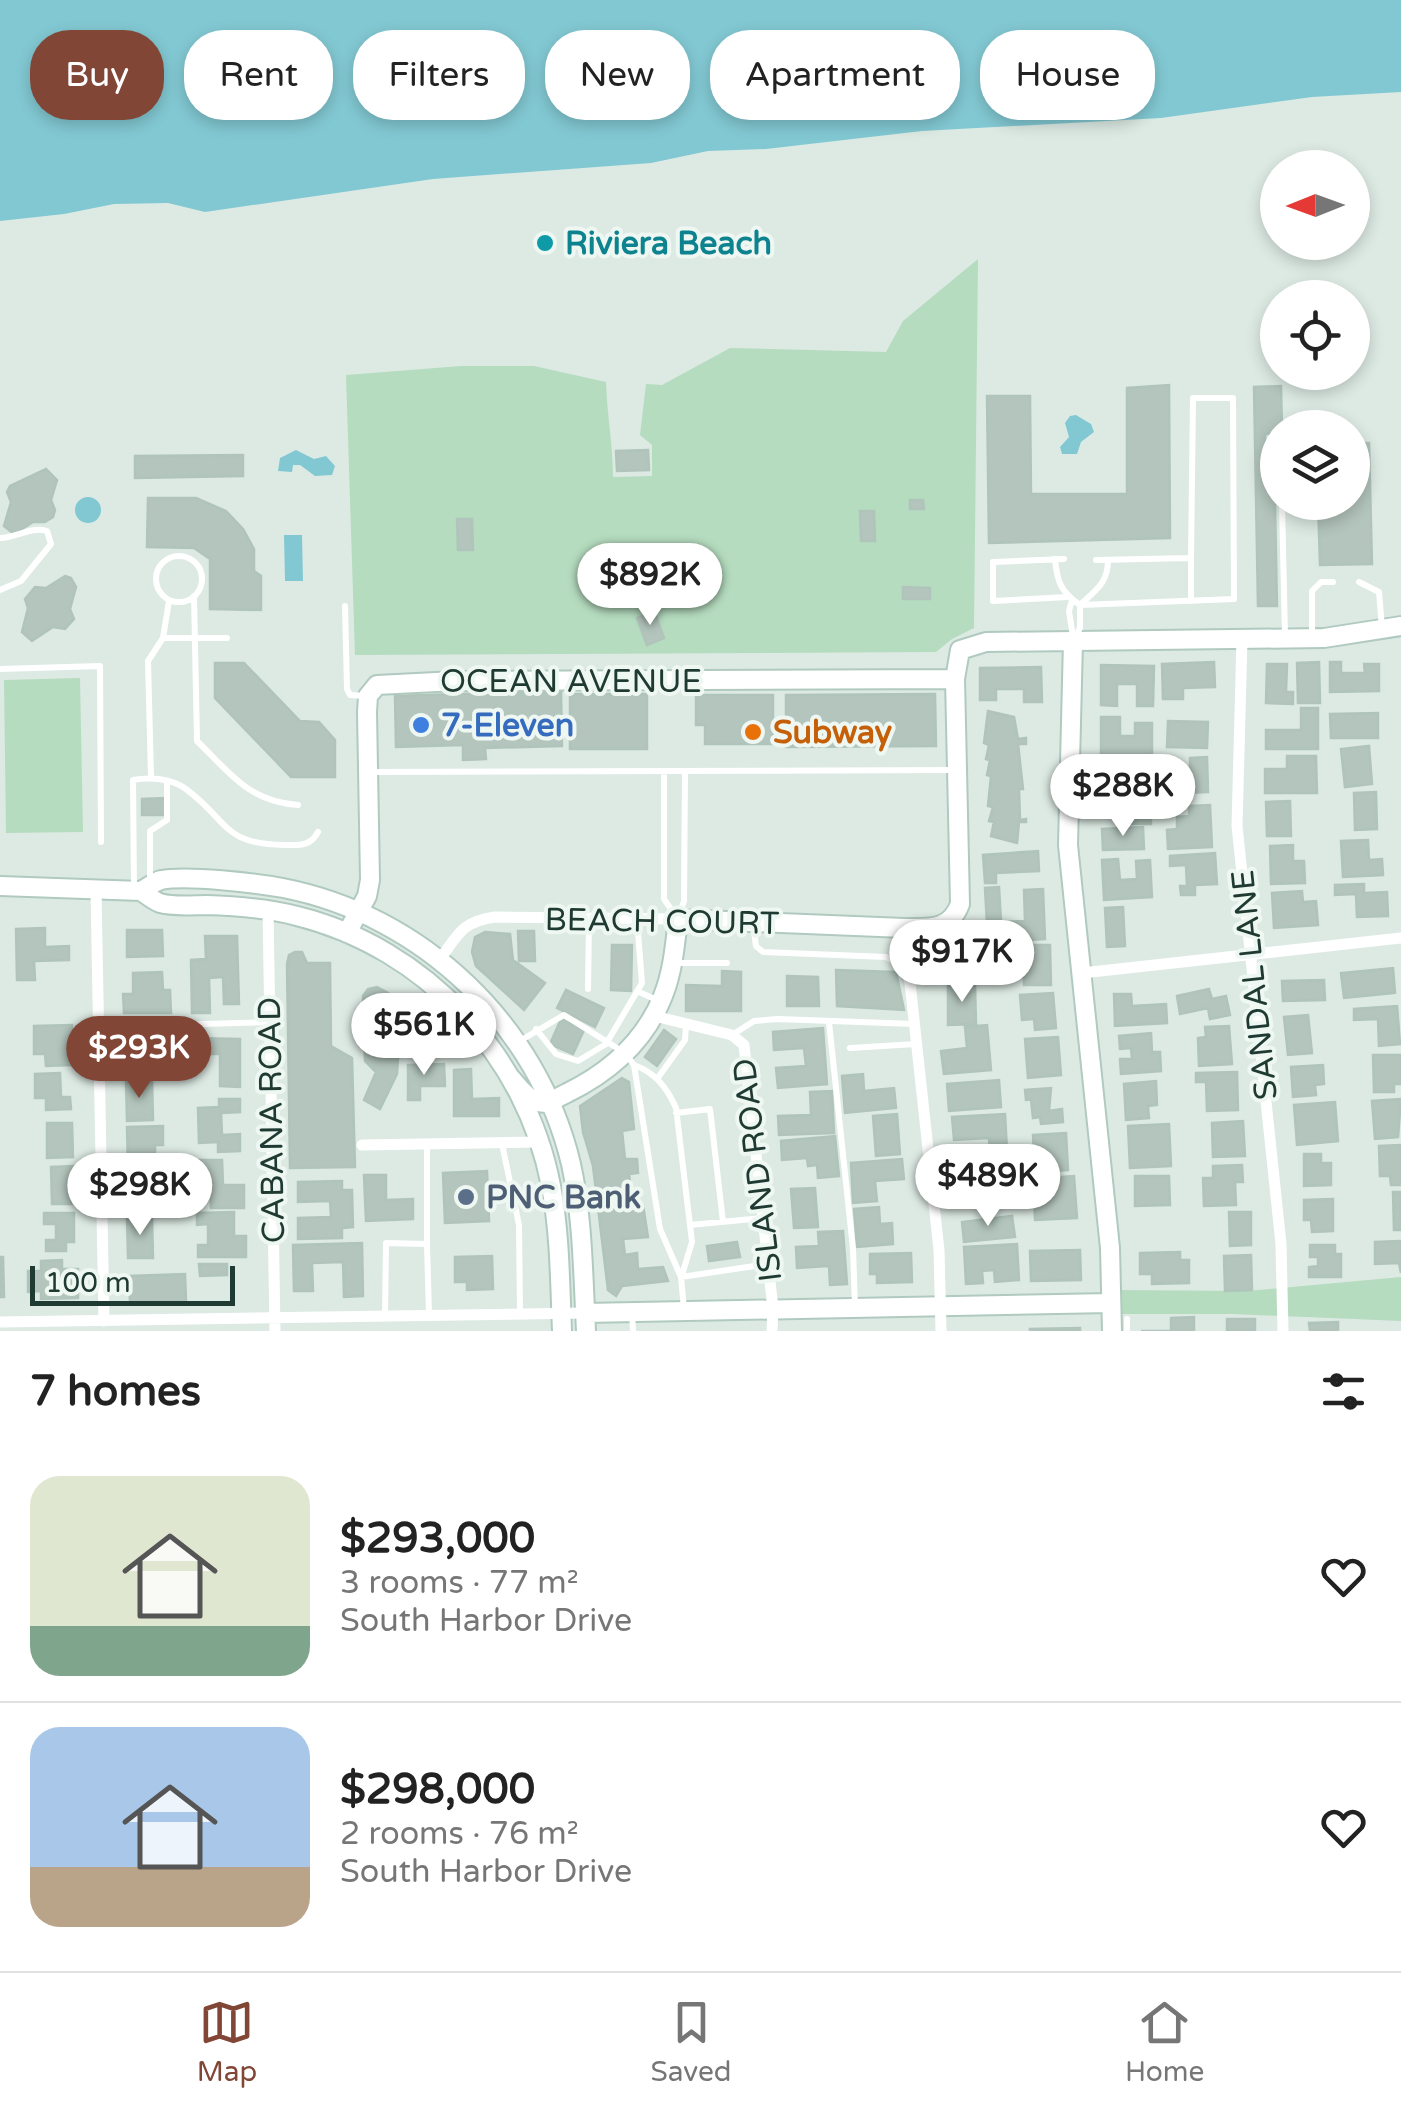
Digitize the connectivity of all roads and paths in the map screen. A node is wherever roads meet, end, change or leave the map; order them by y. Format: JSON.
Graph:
{"nodes":[{"id":1,"x":1282,"y":520,"type":"edge"},
{"id":2,"x":0,"y":538,"type":"edge"},
{"id":3,"x":1191,"y":558,"type":"junction"},
{"id":4,"x":1096,"y":560,"type":"dead end"},
{"id":5,"x":1108,"y":560,"type":"junction"},
{"id":6,"x":1334,"y":582,"type":"dead end"},
{"id":7,"x":1360,"y":582,"type":"dead end"},
{"id":8,"x":0,"y":590,"type":"edge"},
{"id":9,"x":194,"y":596,"type":"junction"},
{"id":10,"x":1074,"y":600,"type":"junction"},
{"id":11,"x":1191,"y":600,"type":"junction"},
{"id":12,"x":169,"y":601,"type":"junction"},
{"id":13,"x":346,"y":606,"type":"dead end"},
{"id":14,"x":1392,"y":628,"type":"edge"},
{"id":15,"x":162,"y":638,"type":"junction"},
{"id":16,"x":195,"y":638,"type":"junction"},
{"id":17,"x":227,"y":638,"type":"dead end"},
{"id":18,"x":1285,"y":638,"type":"junction"},
{"id":19,"x":1312,"y":638,"type":"junction"},
{"id":20,"x":1242,"y":639,"type":"junction"},
{"id":21,"x":1073,"y":641,"type":"junction"},
{"id":22,"x":0,"y":669,"type":"edge"},
{"id":23,"x":955,"y":679,"type":"junction"},
{"id":24,"x":368,"y":696,"type":"junction"},
{"id":25,"x":957,"y":770,"type":"junction"},
{"id":26,"x":664,"y":771,"type":"junction"},
{"id":27,"x":685,"y":771,"type":"junction"},
{"id":28,"x":369,"y":772,"type":"junction"},
{"id":29,"x":151,"y":777,"type":"junction"},
{"id":30,"x":167,"y":782,"type":"junction"},
{"id":31,"x":298,"y":805,"type":"dead end"},
{"id":32,"x":318,"y":832,"type":"dead end"},
{"id":33,"x":101,"y":842,"type":"dead end"},
{"id":34,"x":0,"y":886,"type":"edge"},
{"id":35,"x":142,"y":889,"type":"junction"},
{"id":36,"x":96,"y":890,"type":"junction"},
{"id":37,"x":268,"y":910,"type":"junction"},
{"id":38,"x":358,"y":911,"type":"junction"},
{"id":39,"x":589,"y":918,"type":"junction"},
{"id":40,"x":637,"y":919,"type":"junction"},
{"id":41,"x":678,"y":920,"type":"junction"},
{"id":42,"x":753,"y":922,"type":"junction"},
{"id":43,"x":904,"y":928,"type":"junction"},
{"id":44,"x":347,"y":933,"type":"junction"},
{"id":45,"x":1401,"y":938,"type":"edge"},
{"id":46,"x":1251,"y":954,"type":"junction"},
{"id":47,"x":440,"y":959,"type":"junction"},
{"id":48,"x":727,"y":963,"type":"dead end"},
{"id":49,"x":987,"y":963,"type":"dead end"},
{"id":50,"x":672,"y":964,"type":"junction"},
{"id":51,"x":910,"y":970,"type":"junction"},
{"id":52,"x":1082,"y":973,"type":"junction"},
{"id":53,"x":588,"y":990,"type":"dead end"},
{"id":54,"x":637,"y":991,"type":"junction"},
{"id":55,"x":657,"y":1009,"type":"junction"},
{"id":56,"x":269,"y":1022,"type":"junction"},
{"id":57,"x":829,"y":1022,"type":"junction"},
{"id":58,"x":686,"y":1024,"type":"junction"},
{"id":59,"x":916,"y":1024,"type":"junction"},
{"id":60,"x":98,"y":1027,"type":"junction"},
{"id":61,"x":536,"y":1029,"type":"junction"},
{"id":62,"x":732,"y":1036,"type":"junction"},
{"id":63,"x":516,"y":1043,"type":"junction"},
{"id":64,"x":606,"y":1044,"type":"junction"},
{"id":65,"x":918,"y":1044,"type":"junction"},
{"id":66,"x":850,"y":1048,"type":"dead end"},
{"id":67,"x":629,"y":1059,"type":"junction"},
{"id":68,"x":509,"y":1076,"type":"junction"},
{"id":69,"x":657,"y":1079,"type":"junction"},
{"id":70,"x":550,"y":1102,"type":"junction"},
{"id":71,"x":676,"y":1113,"type":"junction"},
{"id":72,"x":540,"y":1142,"type":"junction"},
{"id":73,"x":427,"y":1144,"type":"junction"},
{"id":74,"x":502,"y":1144,"type":"junction"},
{"id":75,"x":362,"y":1145,"type":"dead end"},
{"id":76,"x":570,"y":1162,"type":"junction"},
{"id":77,"x":763,"y":1218,"type":"junction"},
{"id":78,"x":723,"y":1222,"type":"junction"},
{"id":79,"x":690,"y":1225,"type":"junction"},
{"id":80,"x":428,"y":1244,"type":"junction"},
{"id":81,"x":768,"y":1264,"type":"junction"},
{"id":82,"x":681,"y":1277,"type":"junction"},
{"id":83,"x":1111,"y":1303,"type":"junction"},
{"id":84,"x":940,"y":1306,"type":"junction"},
{"id":85,"x":855,"y":1307,"type":"junction"},
{"id":86,"x":773,"y":1309,"type":"junction"},
{"id":87,"x":684,"y":1310,"type":"junction"},
{"id":88,"x":632,"y":1311,"type":"junction"},
{"id":89,"x":520,"y":1314,"type":"junction"},
{"id":90,"x":429,"y":1315,"type":"junction"},
{"id":91,"x":386,"y":1316,"type":"junction"},
{"id":92,"x":104,"y":1321,"type":"junction"},
{"id":93,"x":0,"y":1322,"type":"edge"},
{"id":94,"x":562,"y":1322,"type":"edge"},
{"id":95,"x":586,"y":1322,"type":"edge"},
{"id":96,"x":275,"y":1324,"type":"edge"},
{"id":97,"x":178,"y":1325,"type":"edge"},
{"id":98,"x":1119,"y":1325,"type":"edge"},
{"id":99,"x":632,"y":1331,"type":"edge"},
{"id":100,"x":772,"y":1331,"type":"edge"},
{"id":101,"x":940,"y":1331,"type":"edge"},
{"id":102,"x":1127,"y":1331,"type":"edge"},
{"id":103,"x":1283,"y":1331,"type":"edge"}],
"edges":[{"from":1,"to":18,"type":"lane"},
{"from":2,"to":8,"type":"lane"},
{"from":3,"to":5,"type":"lane"},
{"from":3,"to":11,"type":"lane"},
{"from":3,"to":11,"type":"lane"},
{"from":4,"to":5,"type":"lane"},
{"from":5,"to":10,"type":"lane"},
{"from":6,"to":19,"type":"lane"},
{"from":7,"to":14,"type":"lane"},
{"from":9,"to":12,"type":"lane"},
{"from":9,"to":12,"type":"lane"},
{"from":9,"to":16,"type":"lane"},
{"from":10,"to":10,"type":"lane"},
{"from":10,"to":11,"type":"lane"},
{"from":10,"to":21,"type":"lane"},
{"from":12,"to":15,"type":"lane"},
{"from":13,"to":24,"type":"lane"},
{"from":14,"to":19,"type":"street"},
{"from":15,"to":16,"type":"lane"},
{"from":15,"to":29,"type":"lane"},
{"from":16,"to":17,"type":"lane"},
{"from":16,"to":31,"type":"lane"},
{"from":18,"to":19,"type":"street"},
{"from":18,"to":20,"type":"street"},
{"from":20,"to":21,"type":"street"},
{"from":20,"to":46,"type":"street","name":"SANDAL LANE"},
{"from":21,"to":23,"type":"street"},
{"from":21,"to":52,"type":"street"},
{"from":22,"to":33,"type":"lane"},
{"from":23,"to":24,"type":"street","name":"OCEAN AVENUE"},
{"from":23,"to":25,"type":"street","name":"BEACH COURT"},
{"from":24,"to":28,"type":"street"},
{"from":25,"to":27,"type":"lane"},
{"from":25,"to":43,"type":"street","name":"BEACH COURT"},
{"from":26,"to":27,"type":"lane"},
{"from":26,"to":28,"type":"lane"},
{"from":26,"to":41,"type":"lane"},
{"from":27,"to":41,"type":"lane"},
{"from":28,"to":38,"type":"street"},
{"from":29,"to":30,"type":"lane"},
{"from":29,"to":35,"type":"lane"},
{"from":30,"to":32,"type":"lane"},
{"from":30,"to":35,"type":"lane"},
{"from":34,"to":36,"type":"street"},
{"from":35,"to":36,"type":"street"},
{"from":35,"to":37,"type":"street"},
{"from":35,"to":38,"type":"street"},
{"from":36,"to":60,"type":"street"},
{"from":37,"to":44,"type":"street"},
{"from":37,"to":56,"type":"street","name":"CABANA ROAD"},
{"from":38,"to":44,"type":"street"},
{"from":38,"to":47,"type":"street"},
{"from":39,"to":40,"type":"street","name":"BEACH COURT"},
{"from":39,"to":47,"type":"street","name":"BEACH COURT"},
{"from":39,"to":53,"type":"lane"},
{"from":40,"to":41,"type":"street","name":"BEACH COURT"},
{"from":40,"to":54,"type":"lane"},
{"from":41,"to":42,"type":"street","name":"BEACH COURT"},
{"from":41,"to":50,"type":"street"},
{"from":42,"to":43,"type":"street","name":"BEACH COURT"},
{"from":42,"to":51,"type":"lane"},
{"from":43,"to":51,"type":"street"},
{"from":44,"to":68,"type":"street"},
{"from":45,"to":46,"type":"street"},
{"from":46,"to":52,"type":"street"},
{"from":46,"to":103,"type":"street","name":"SANDAL LANE"},
{"from":47,"to":63,"type":"street"},
{"from":48,"to":50,"type":"lane"},
{"from":49,"to":51,"type":"lane"},
{"from":50,"to":55,"type":"street"},
{"from":51,"to":59,"type":"street"},
{"from":52,"to":83,"type":"street"},
{"from":54,"to":55,"type":"lane"},
{"from":54,"to":64,"type":"lane"},
{"from":55,"to":58,"type":"street","name":"ISLAND ROAD"},
{"from":55,"to":67,"type":"street"},
{"from":56,"to":60,"type":"lane"},
{"from":56,"to":96,"type":"street","name":"CABANA ROAD"},
{"from":57,"to":59,"type":"lane"},
{"from":57,"to":62,"type":"lane"},
{"from":57,"to":85,"type":"lane"},
{"from":58,"to":62,"type":"street","name":"ISLAND ROAD"},
{"from":58,"to":69,"type":"lane"},
{"from":59,"to":65,"type":"street"},
{"from":60,"to":92,"type":"street"},
{"from":61,"to":63,"type":"lane"},
{"from":61,"to":64,"type":"lane"},
{"from":61,"to":64,"type":"lane"},
{"from":62,"to":77,"type":"street","name":"ISLAND ROAD"},
{"from":63,"to":70,"type":"street"},
{"from":64,"to":67,"type":"lane"},
{"from":65,"to":66,"type":"lane"},
{"from":65,"to":84,"type":"street"},
{"from":67,"to":69,"type":"lane"},
{"from":67,"to":70,"type":"street"},
{"from":67,"to":82,"type":"lane"},
{"from":68,"to":70,"type":"street"},
{"from":68,"to":72,"type":"street"},
{"from":69,"to":71,"type":"lane"},
{"from":70,"to":76,"type":"street"},
{"from":71,"to":78,"type":"lane"},
{"from":71,"to":79,"type":"lane"},
{"from":72,"to":74,"type":"street"},
{"from":72,"to":76,"type":"street"},
{"from":72,"to":94,"type":"street"},
{"from":73,"to":74,"type":"street"},
{"from":73,"to":75,"type":"street"},
{"from":73,"to":80,"type":"lane"},
{"from":74,"to":89,"type":"lane"},
{"from":76,"to":95,"type":"street"},
{"from":77,"to":78,"type":"lane"},
{"from":77,"to":81,"type":"street","name":"ISLAND ROAD"},
{"from":78,"to":79,"type":"lane"},
{"from":79,"to":82,"type":"lane"},
{"from":80,"to":90,"type":"lane"},
{"from":80,"to":91,"type":"lane"},
{"from":81,"to":82,"type":"lane"},
{"from":81,"to":86,"type":"street","name":"ISLAND ROAD"},
{"from":82,"to":87,"type":"lane"},
{"from":83,"to":84,"type":"street"},
{"from":83,"to":98,"type":"street"},
{"from":84,"to":85,"type":"street"},
{"from":84,"to":101,"type":"street"},
{"from":85,"to":86,"type":"street"},
{"from":86,"to":87,"type":"street"},
{"from":86,"to":100,"type":"street","name":"ISLAND ROAD"},
{"from":87,"to":88,"type":"street"},
{"from":88,"to":95,"type":"street"},
{"from":88,"to":99,"type":"lane"},
{"from":89,"to":90,"type":"street"},
{"from":89,"to":94,"type":"street"},
{"from":90,"to":91,"type":"street"},
{"from":91,"to":96,"type":"street"},
{"from":92,"to":93,"type":"street"},
{"from":92,"to":97,"type":"street"},
{"from":94,"to":95,"type":"street"},
{"from":96,"to":97,"type":"street"},
{"from":98,"to":102,"type":"lane"}]}
